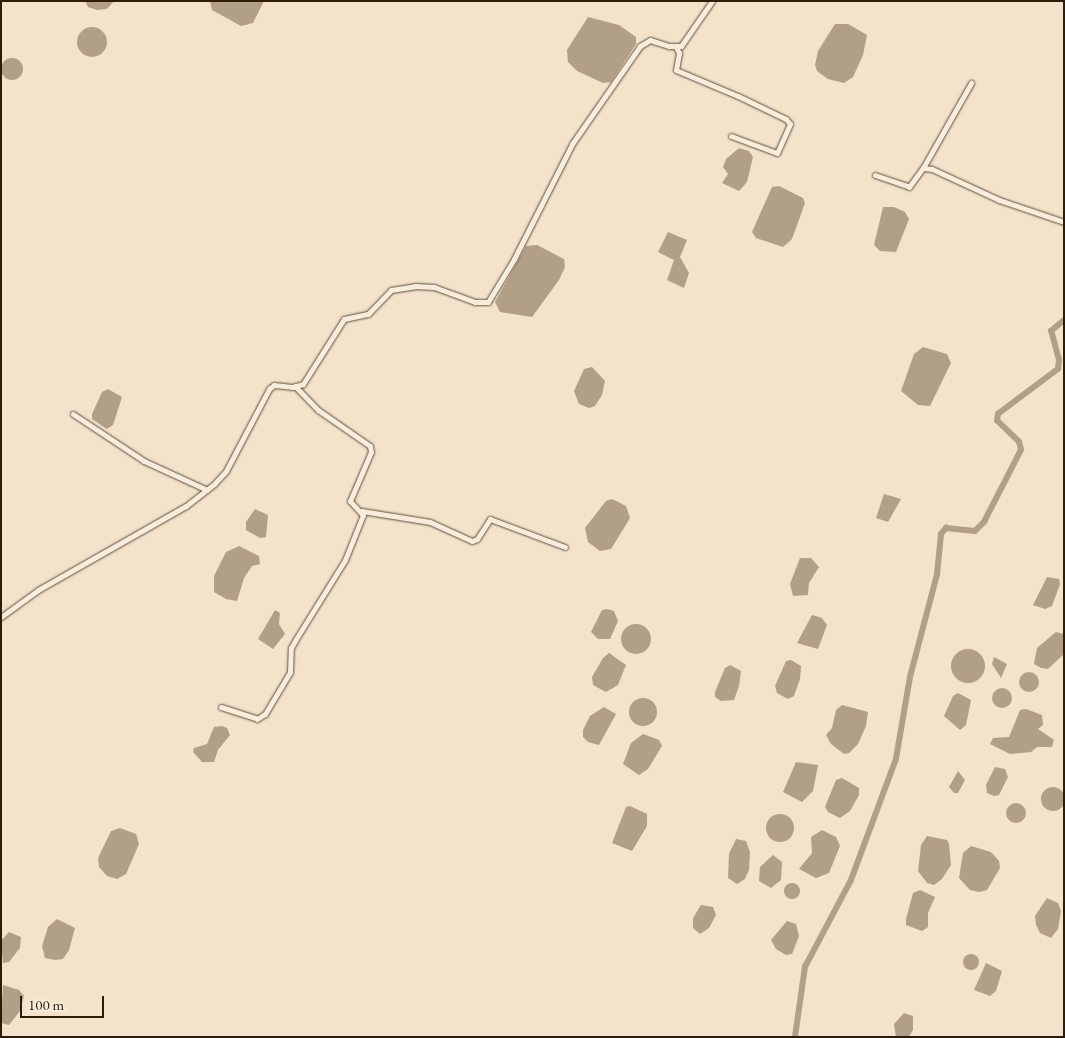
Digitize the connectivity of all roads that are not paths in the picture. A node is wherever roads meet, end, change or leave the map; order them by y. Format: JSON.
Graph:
{"nodes":[{"id":1,"x":712,"y":1,"type":"edge"},
{"id":2,"x":676,"y":47,"type":"junction"},
{"id":3,"x":971,"y":83,"type":"dead end"},
{"id":4,"x":731,"y":136,"type":"dead end"},
{"id":5,"x":924,"y":168,"type":"junction"},
{"id":6,"x":875,"y":175,"type":"dead end"},
{"id":7,"x":1064,"y":222,"type":"edge"},
{"id":8,"x":295,"y":386,"type":"junction"},
{"id":9,"x":73,"y":414,"type":"dead end"},
{"id":10,"x":207,"y":490,"type":"junction"},
{"id":11,"x":362,"y":511,"type":"junction"},
{"id":12,"x":565,"y":547,"type":"dead end"},
{"id":13,"x":1,"y":617,"type":"edge"},
{"id":14,"x":221,"y":707,"type":"dead end"}],
"edges":[{"from":1,"to":2,"type":"street"},
{"from":2,"to":4,"type":"street"},
{"from":2,"to":8,"type":"street"},
{"from":3,"to":5,"type":"street"},
{"from":5,"to":6,"type":"street"},
{"from":5,"to":7,"type":"street"},
{"from":8,"to":10,"type":"street"},
{"from":8,"to":11,"type":"street"},
{"from":9,"to":10,"type":"street"},
{"from":10,"to":13,"type":"street"},
{"from":11,"to":12,"type":"street"},
{"from":11,"to":14,"type":"street"}]}
